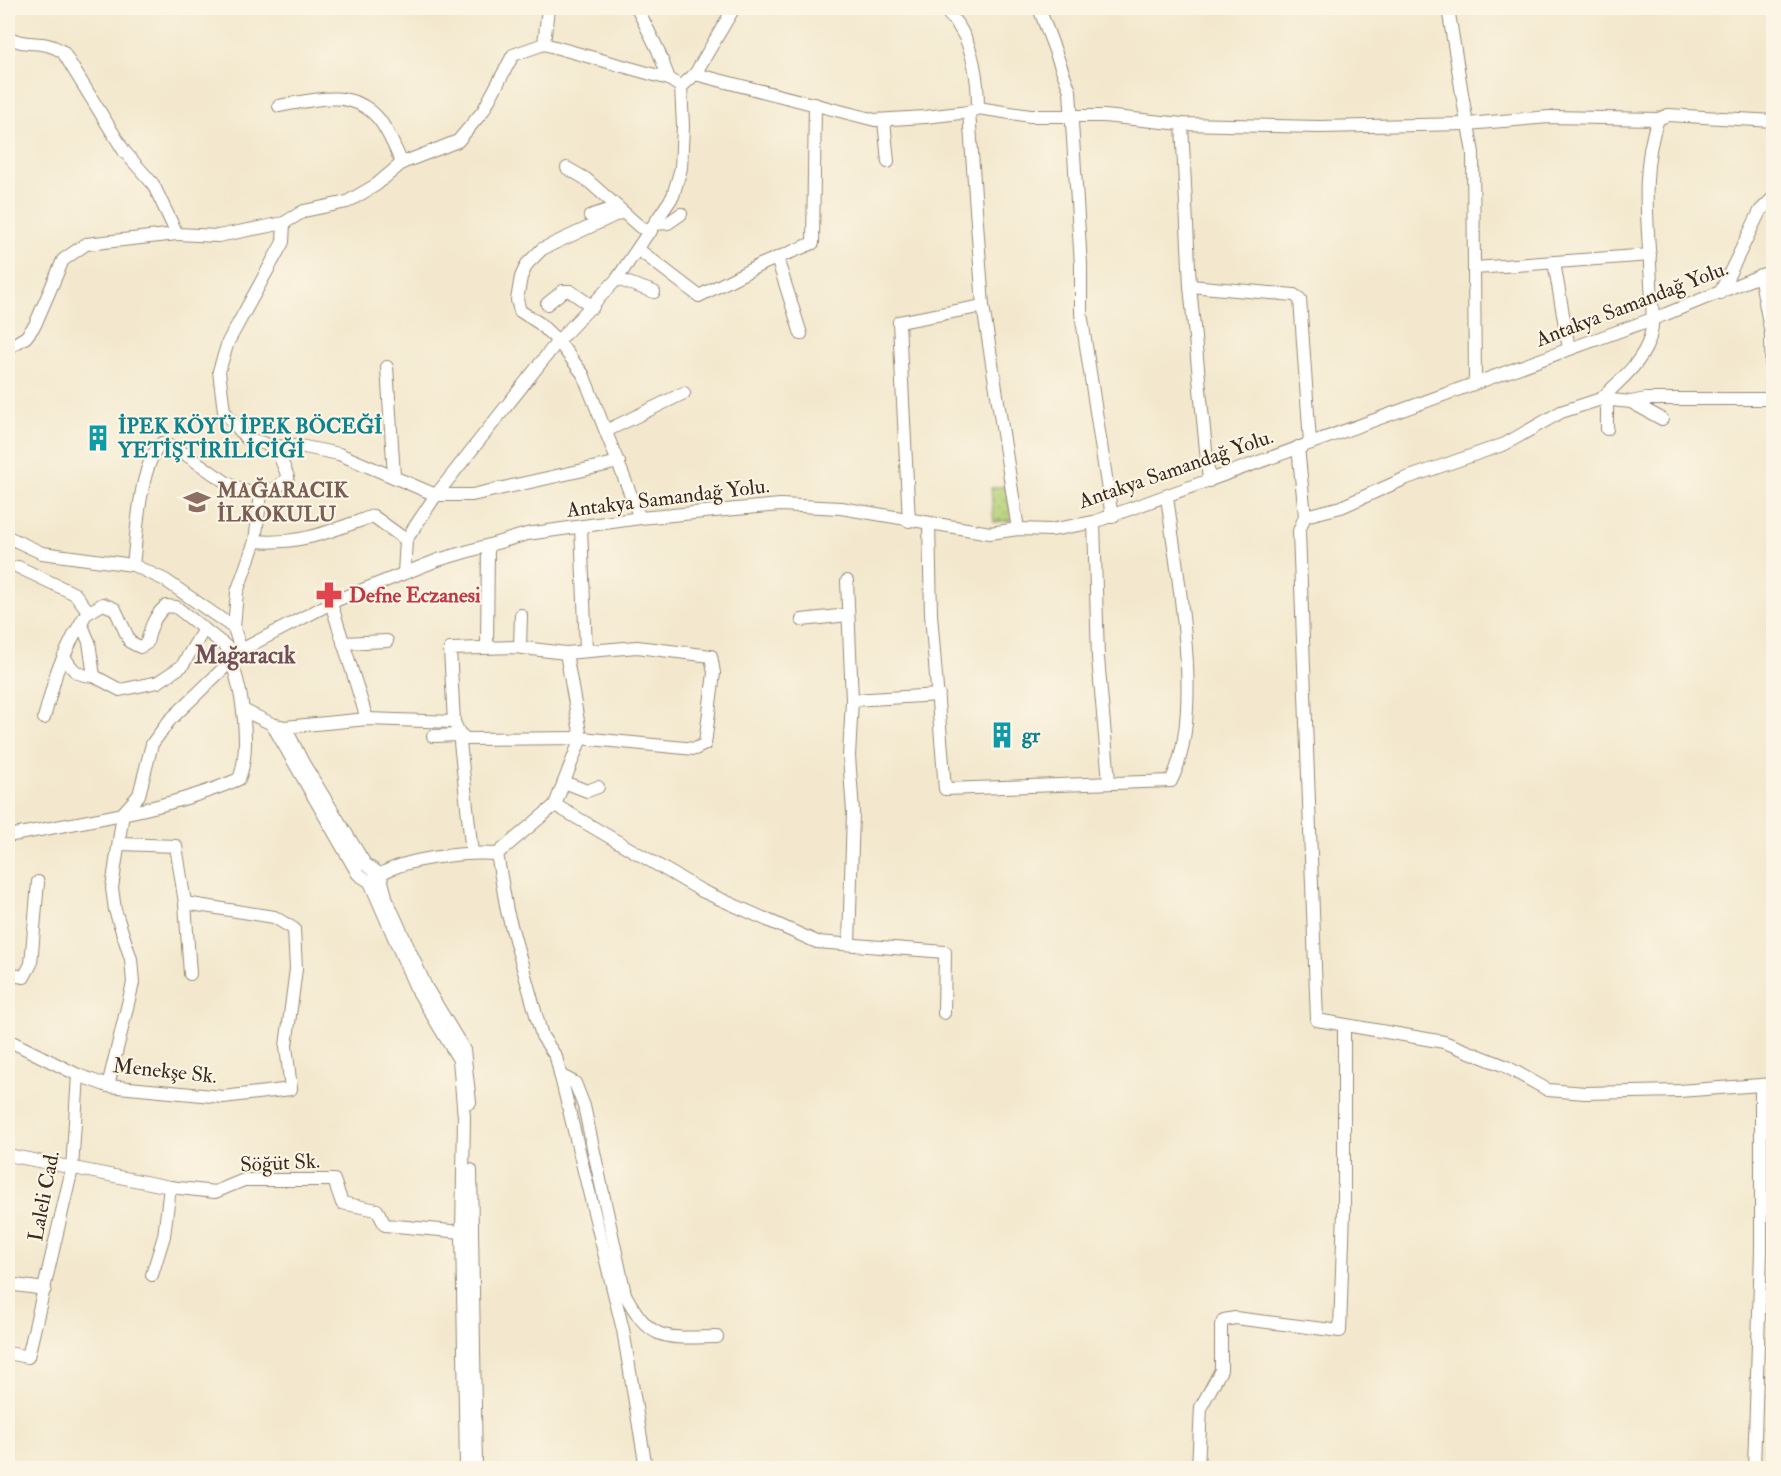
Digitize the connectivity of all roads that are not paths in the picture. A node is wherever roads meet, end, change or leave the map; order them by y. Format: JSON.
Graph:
{"nodes":[{"id":1,"x":548,"y":8,"type":"edge"},
{"id":2,"x":637,"y":8,"type":"edge"},
{"id":3,"x":734,"y":8,"type":"edge"},
{"id":4,"x":944,"y":8,"type":"edge"},
{"id":5,"x":1039,"y":8,"type":"edge"},
{"id":6,"x":1448,"y":8,"type":"edge"},
{"id":7,"x":8,"y":37,"type":"edge"},
{"id":8,"x":544,"y":44,"type":"junction"},
{"id":9,"x":695,"y":74,"type":"junction"},
{"id":10,"x":669,"y":79,"type":"junction"},
{"id":11,"x":681,"y":87,"type":"junction"},
{"id":12,"x":815,"y":104,"type":"junction"},
{"id":13,"x":279,"y":106,"type":"dead end"},
{"id":14,"x":974,"y":110,"type":"junction"},
{"id":15,"x":1071,"y":115,"type":"junction"},
{"id":16,"x":1658,"y":119,"type":"junction"},
{"id":17,"x":884,"y":120,"type":"junction"},
{"id":18,"x":1773,"y":122,"type":"edge"},
{"id":19,"x":1182,"y":124,"type":"junction"},
{"id":20,"x":1468,"y":124,"type":"junction"},
{"id":21,"x":888,"y":162,"type":"dead end"},
{"id":22,"x":402,"y":163,"type":"junction"},
{"id":23,"x":567,"y":168,"type":"dead end"},
{"id":24,"x":1773,"y":197,"type":"edge"},
{"id":25,"x":617,"y":214,"type":"junction"},
{"id":26,"x":681,"y":214,"type":"dead end"},
{"id":27,"x":590,"y":216,"type":"dead end"},
{"id":28,"x":284,"y":223,"type":"junction"},
{"id":29,"x":629,"y":225,"type":"dead end"},
{"id":30,"x":653,"y":228,"type":"junction"},
{"id":31,"x":177,"y":234,"type":"junction"},
{"id":32,"x":639,"y":250,"type":"junction"},
{"id":33,"x":1650,"y":255,"type":"junction"},
{"id":34,"x":777,"y":258,"type":"junction"},
{"id":35,"x":1554,"y":262,"type":"junction"},
{"id":36,"x":1474,"y":268,"type":"junction"},
{"id":37,"x":1773,"y":270,"type":"edge"},
{"id":38,"x":1760,"y":275,"type":"junction"},
{"id":39,"x":1773,"y":275,"type":"edge"},
{"id":40,"x":617,"y":279,"type":"junction"},
{"id":41,"x":1190,"y":286,"type":"junction"},
{"id":42,"x":654,"y":292,"type":"dead end"},
{"id":43,"x":1720,"y":293,"type":"junction"},
{"id":44,"x":547,"y":304,"type":"dead end"},
{"id":45,"x":983,"y":306,"type":"junction"},
{"id":46,"x":593,"y":308,"type":"junction"},
{"id":47,"x":1652,"y":318,"type":"junction"},
{"id":48,"x":801,"y":334,"type":"dead end"},
{"id":49,"x":558,"y":341,"type":"junction"},
{"id":50,"x":8,"y":348,"type":"edge"},
{"id":51,"x":1569,"y":349,"type":"junction"},
{"id":52,"x":387,"y":367,"type":"dead end"},
{"id":53,"x":1475,"y":382,"type":"junction"},
{"id":54,"x":684,"y":393,"type":"dead end"},
{"id":55,"x":1773,"y":399,"type":"edge"},
{"id":56,"x":1604,"y":400,"type":"junction"},
{"id":57,"x":1631,"y":402,"type":"junction"},
{"id":58,"x":1662,"y":419,"type":"dead end"},
{"id":59,"x":1607,"y":429,"type":"dead end"},
{"id":60,"x":606,"y":431,"type":"junction"},
{"id":61,"x":1304,"y":445,"type":"junction"},
{"id":62,"x":276,"y":447,"type":"junction"},
{"id":63,"x":619,"y":462,"type":"junction"},
{"id":64,"x":394,"y":476,"type":"junction"},
{"id":65,"x":1209,"y":481,"type":"junction"},
{"id":66,"x":261,"y":494,"type":"junction"},
{"id":67,"x":436,"y":495,"type":"junction"},
{"id":68,"x":1167,"y":496,"type":"junction"},
{"id":69,"x":1305,"y":516,"type":"junction"},
{"id":70,"x":1112,"y":517,"type":"junction"},
{"id":71,"x":640,"y":518,"type":"junction"},
{"id":72,"x":909,"y":521,"type":"junction"},
{"id":73,"x":1094,"y":522,"type":"junction"},
{"id":74,"x":929,"y":524,"type":"junction"},
{"id":75,"x":581,"y":528,"type":"junction"},
{"id":76,"x":1018,"y":529,"type":"junction"},
{"id":77,"x":8,"y":537,"type":"edge"},
{"id":78,"x":406,"y":540,"type":"junction"},
{"id":79,"x":255,"y":541,"type":"junction"},
{"id":80,"x":488,"y":546,"type":"junction"},
{"id":81,"x":134,"y":565,"type":"junction"},
{"id":82,"x":18,"y":567,"type":"dead end"},
{"id":83,"x":404,"y":573,"type":"junction"},
{"id":84,"x":847,"y":581,"type":"dead end"},
{"id":85,"x":331,"y":603,"type":"junction"},
{"id":86,"x":89,"y":612,"type":"junction"},
{"id":87,"x":521,"y":615,"type":"dead end"},
{"id":88,"x":849,"y":615,"type":"junction"},
{"id":89,"x":801,"y":620,"type":"dead end"},
{"id":90,"x":81,"y":623,"type":"junction"},
{"id":91,"x":234,"y":628,"type":"junction"},
{"id":92,"x":204,"y":629,"type":"junction"},
{"id":93,"x":387,"y":641,"type":"dead end"},
{"id":94,"x":344,"y":643,"type":"junction"},
{"id":95,"x":487,"y":646,"type":"junction"},
{"id":96,"x":520,"y":647,"type":"junction"},
{"id":97,"x":586,"y":650,"type":"junction"},
{"id":98,"x":566,"y":653,"type":"junction"},
{"id":99,"x":236,"y":655,"type":"junction"},
{"id":100,"x":64,"y":656,"type":"junction"},
{"id":101,"x":94,"y":676,"type":"junction"},
{"id":102,"x":939,"y":695,"type":"junction"},
{"id":103,"x":852,"y":700,"type":"junction"},
{"id":104,"x":243,"y":710,"type":"junction"},
{"id":105,"x":44,"y":718,"type":"dead end"},
{"id":106,"x":367,"y":719,"type":"junction"},
{"id":107,"x":272,"y":724,"type":"junction"},
{"id":108,"x":285,"y":727,"type":"junction"},
{"id":109,"x":458,"y":730,"type":"junction"},
{"id":110,"x":434,"y":736,"type":"dead end"},
{"id":111,"x":581,"y":738,"type":"junction"},
{"id":112,"x":1110,"y":781,"type":"junction"},
{"id":113,"x":564,"y":782,"type":"junction"},
{"id":114,"x":598,"y":787,"type":"dead end"},
{"id":115,"x":555,"y":805,"type":"junction"},
{"id":116,"x":123,"y":813,"type":"junction"},
{"id":117,"x":8,"y":836,"type":"edge"},
{"id":118,"x":120,"y":844,"type":"junction"},
{"id":119,"x":472,"y":853,"type":"junction"},
{"id":120,"x":497,"y":854,"type":"junction"},
{"id":121,"x":375,"y":878,"type":"junction"},
{"id":122,"x":38,"y":882,"type":"dead end"},
{"id":123,"x":186,"y":903,"type":"junction"},
{"id":124,"x":849,"y":944,"type":"junction"},
{"id":125,"x":8,"y":974,"type":"edge"},
{"id":126,"x":190,"y":974,"type":"dead end"},
{"id":127,"x":944,"y":1013,"type":"dead end"},
{"id":128,"x":1344,"y":1025,"type":"junction"},
{"id":129,"x":8,"y":1040,"type":"edge"},
{"id":130,"x":78,"y":1075,"type":"junction"},
{"id":131,"x":560,"y":1075,"type":"junction"},
{"id":132,"x":1767,"y":1084,"type":"edge"},
{"id":133,"x":108,"y":1086,"type":"junction"},
{"id":134,"x":8,"y":1155,"type":"edge"},
{"id":135,"x":72,"y":1169,"type":"junction"},
{"id":136,"x":170,"y":1186,"type":"junction"},
{"id":137,"x":462,"y":1232,"type":"junction"},
{"id":138,"x":152,"y":1275,"type":"dead end"},
{"id":139,"x":8,"y":1284,"type":"edge"},
{"id":140,"x":45,"y":1289,"type":"junction"},
{"id":141,"x":717,"y":1337,"type":"dead end"},
{"id":142,"x":8,"y":1353,"type":"edge"},
{"id":143,"x":466,"y":1468,"type":"edge"},
{"id":144,"x":476,"y":1468,"type":"edge"},
{"id":145,"x":646,"y":1468,"type":"edge"},
{"id":146,"x":1198,"y":1468,"type":"edge"},
{"id":147,"x":1754,"y":1468,"type":"edge"}],
"edges":[{"from":1,"to":8,"type":"street"},
{"from":2,"to":10,"type":"street"},
{"from":3,"to":9,"type":"street"},
{"from":4,"to":14,"type":"street"},
{"from":5,"to":15,"type":"street"},
{"from":6,"to":20,"type":"street"},
{"from":7,"to":31,"type":"street"},
{"from":8,"to":10,"type":"street"},
{"from":8,"to":22,"type":"street"},
{"from":9,"to":11,"type":"street"},
{"from":9,"to":12,"type":"street"},
{"from":10,"to":11,"type":"street"},
{"from":11,"to":30,"type":"street"},
{"from":12,"to":17,"type":"street"},
{"from":12,"to":34,"type":"street"},
{"from":13,"to":22,"type":"street"},
{"from":14,"to":15,"type":"street"},
{"from":14,"to":17,"type":"street"},
{"from":14,"to":45,"type":"street"},
{"from":15,"to":19,"type":"street"},
{"from":15,"to":70,"type":"street"},
{"from":16,"to":18,"type":"street"},
{"from":16,"to":20,"type":"street"},
{"from":16,"to":33,"type":"street"},
{"from":17,"to":21,"type":"street"},
{"from":19,"to":20,"type":"street"},
{"from":19,"to":41,"type":"street"},
{"from":20,"to":36,"type":"street"},
{"from":22,"to":28,"type":"street"},
{"from":23,"to":25,"type":"street"},
{"from":24,"to":43,"type":"street"},
{"from":25,"to":27,"type":"street"},
{"from":25,"to":29,"type":"street"},
{"from":25,"to":30,"type":"street"},
{"from":25,"to":49,"type":"street"},
{"from":26,"to":30,"type":"street"},
{"from":28,"to":31,"type":"street"},
{"from":28,"to":62,"type":"street"},
{"from":30,"to":32,"type":"street"},
{"from":31,"to":50,"type":"street"},
{"from":32,"to":34,"type":"street"},
{"from":32,"to":40,"type":"street"},
{"from":33,"to":35,"type":"street"},
{"from":33,"to":47,"type":"street"},
{"from":34,"to":48,"type":"street"},
{"from":35,"to":36,"type":"street"},
{"from":35,"to":51,"type":"street"},
{"from":36,"to":53,"type":"street"},
{"from":37,"to":38,"type":"street","name":"Antakya Samandağ Yolu."},
{"from":38,"to":39,"type":"street"},
{"from":38,"to":43,"type":"street","name":"Antakya Samandağ Yolu."},
{"from":38,"to":55,"type":"street"},
{"from":40,"to":42,"type":"street"},
{"from":40,"to":46,"type":"street"},
{"from":41,"to":61,"type":"street"},
{"from":41,"to":65,"type":"street"},
{"from":43,"to":47,"type":"street","name":"Antakya Samandağ Yolu."},
{"from":44,"to":46,"type":"street"},
{"from":45,"to":72,"type":"street"},
{"from":45,"to":76,"type":"street"},
{"from":46,"to":49,"type":"street"},
{"from":47,"to":51,"type":"street","name":"Antakya Samandağ Yolu."},
{"from":47,"to":56,"type":"street"},
{"from":49,"to":60,"type":"street"},
{"from":49,"to":67,"type":"street"},
{"from":51,"to":53,"type":"street","name":"Antakya Samandağ Yolu."},
{"from":52,"to":64,"type":"street"},
{"from":53,"to":61,"type":"street","name":"Antakya Samandağ Yolu."},
{"from":54,"to":60,"type":"street"},
{"from":55,"to":57,"type":"street"},
{"from":56,"to":57,"type":"street"},
{"from":56,"to":59,"type":"street"},
{"from":56,"to":69,"type":"street"},
{"from":57,"to":58,"type":"street"},
{"from":60,"to":63,"type":"street"},
{"from":61,"to":65,"type":"street","name":"Antakya Samandağ Yolu."},
{"from":61,"to":69,"type":"street"},
{"from":62,"to":64,"type":"street"},
{"from":62,"to":66,"type":"street"},
{"from":63,"to":67,"type":"street"},
{"from":63,"to":71,"type":"street"},
{"from":64,"to":67,"type":"street"},
{"from":65,"to":68,"type":"street","name":"Antakya Samandağ Yolu."},
{"from":66,"to":79,"type":"street"},
{"from":66,"to":81,"type":"street"},
{"from":67,"to":78,"type":"street"},
{"from":68,"to":70,"type":"street","name":"Antakya Samandağ Yolu."},
{"from":68,"to":112,"type":"street"},
{"from":69,"to":128,"type":"street"},
{"from":70,"to":73,"type":"street","name":"Antakya Samandağ Yolu."},
{"from":71,"to":72,"type":"street","name":"Antakya Samandağ Yolu."},
{"from":71,"to":75,"type":"street","name":"Antakya Samandağ Yolu."},
{"from":72,"to":74,"type":"street","name":"Antakya Samandağ Yolu."},
{"from":73,"to":76,"type":"street","name":"Antakya Samandağ Yolu."},
{"from":73,"to":112,"type":"street"},
{"from":74,"to":76,"type":"street","name":"Antakya Samandağ Yolu."},
{"from":74,"to":102,"type":"street"},
{"from":75,"to":80,"type":"street","name":"Antakya Samandağ Yolu."},
{"from":75,"to":97,"type":"street"},
{"from":77,"to":81,"type":"street"},
{"from":78,"to":79,"type":"street"},
{"from":78,"to":83,"type":"street"},
{"from":79,"to":91,"type":"street"},
{"from":80,"to":83,"type":"street","name":"Antakya Samandağ Yolu."},
{"from":80,"to":95,"type":"street"},
{"from":81,"to":91,"type":"street"},
{"from":82,"to":86,"type":"street"},
{"from":83,"to":85,"type":"street","name":"Antakya Samandağ Yolu."},
{"from":84,"to":88,"type":"street"},
{"from":85,"to":94,"type":"street"},
{"from":85,"to":99,"type":"street","name":"Antakya Samandağ Yolu."},
{"from":86,"to":90,"type":"street"},
{"from":86,"to":92,"type":"street"},
{"from":87,"to":96,"type":"street"},
{"from":88,"to":89,"type":"street"},
{"from":88,"to":103,"type":"street"},
{"from":90,"to":100,"type":"street"},
{"from":90,"to":101,"type":"street"},
{"from":91,"to":99,"type":"street"},
{"from":92,"to":99,"type":"street"},
{"from":92,"to":101,"type":"street"},
{"from":93,"to":94,"type":"street"},
{"from":94,"to":106,"type":"street"},
{"from":95,"to":96,"type":"street"},
{"from":95,"to":109,"type":"street"},
{"from":96,"to":98,"type":"street"},
{"from":97,"to":98,"type":"street"},
{"from":97,"to":111,"type":"street"},
{"from":98,"to":111,"type":"street"},
{"from":99,"to":104,"type":"street"},
{"from":99,"to":116,"type":"street","name":"Antakya Samandağ Yolu."},
{"from":100,"to":101,"type":"street"},
{"from":100,"to":105,"type":"street"},
{"from":102,"to":103,"type":"street"},
{"from":102,"to":112,"type":"street"},
{"from":103,"to":124,"type":"street"},
{"from":104,"to":107,"type":"street"},
{"from":104,"to":116,"type":"street"},
{"from":106,"to":108,"type":"street"},
{"from":106,"to":109,"type":"street"},
{"from":107,"to":108,"type":"street"},
{"from":107,"to":121,"type":"street"},
{"from":108,"to":121,"type":"street"},
{"from":109,"to":110,"type":"street"},
{"from":109,"to":111,"type":"street"},
{"from":109,"to":119,"type":"street"},
{"from":111,"to":113,"type":"street"},
{"from":113,"to":114,"type":"street"},
{"from":113,"to":115,"type":"street"},
{"from":115,"to":120,"type":"street"},
{"from":115,"to":124,"type":"street"},
{"from":116,"to":117,"type":"street"},
{"from":116,"to":118,"type":"street"},
{"from":118,"to":123,"type":"street"},
{"from":118,"to":133,"type":"street"},
{"from":119,"to":120,"type":"street"},
{"from":119,"to":121,"type":"street"},
{"from":120,"to":131,"type":"street"},
{"from":121,"to":137,"type":"street"},
{"from":121,"to":144,"type":"street"},
{"from":122,"to":125,"type":"street"},
{"from":123,"to":126,"type":"street"},
{"from":123,"to":133,"type":"street","name":"Menekşe Sk."},
{"from":124,"to":127,"type":"street"},
{"from":128,"to":132,"type":"street"},
{"from":128,"to":146,"type":"street"},
{"from":129,"to":130,"type":"street","name":"Menekşe Sk."},
{"from":130,"to":133,"type":"street","name":"Menekşe Sk."},
{"from":130,"to":135,"type":"street","name":"Laleli Cad."},
{"from":131,"to":141,"type":"street"},
{"from":131,"to":145,"type":"street"},
{"from":132,"to":147,"type":"street"},
{"from":134,"to":135,"type":"street","name":"Söğüt Sk."},
{"from":135,"to":136,"type":"street","name":"Söğüt Sk."},
{"from":135,"to":140,"type":"street","name":"Laleli Cad."},
{"from":136,"to":137,"type":"street","name":"Söğüt Sk."},
{"from":136,"to":138,"type":"street"},
{"from":137,"to":143,"type":"street"},
{"from":139,"to":140,"type":"street"},
{"from":140,"to":142,"type":"street","name":"Laleli Cad."}]}
